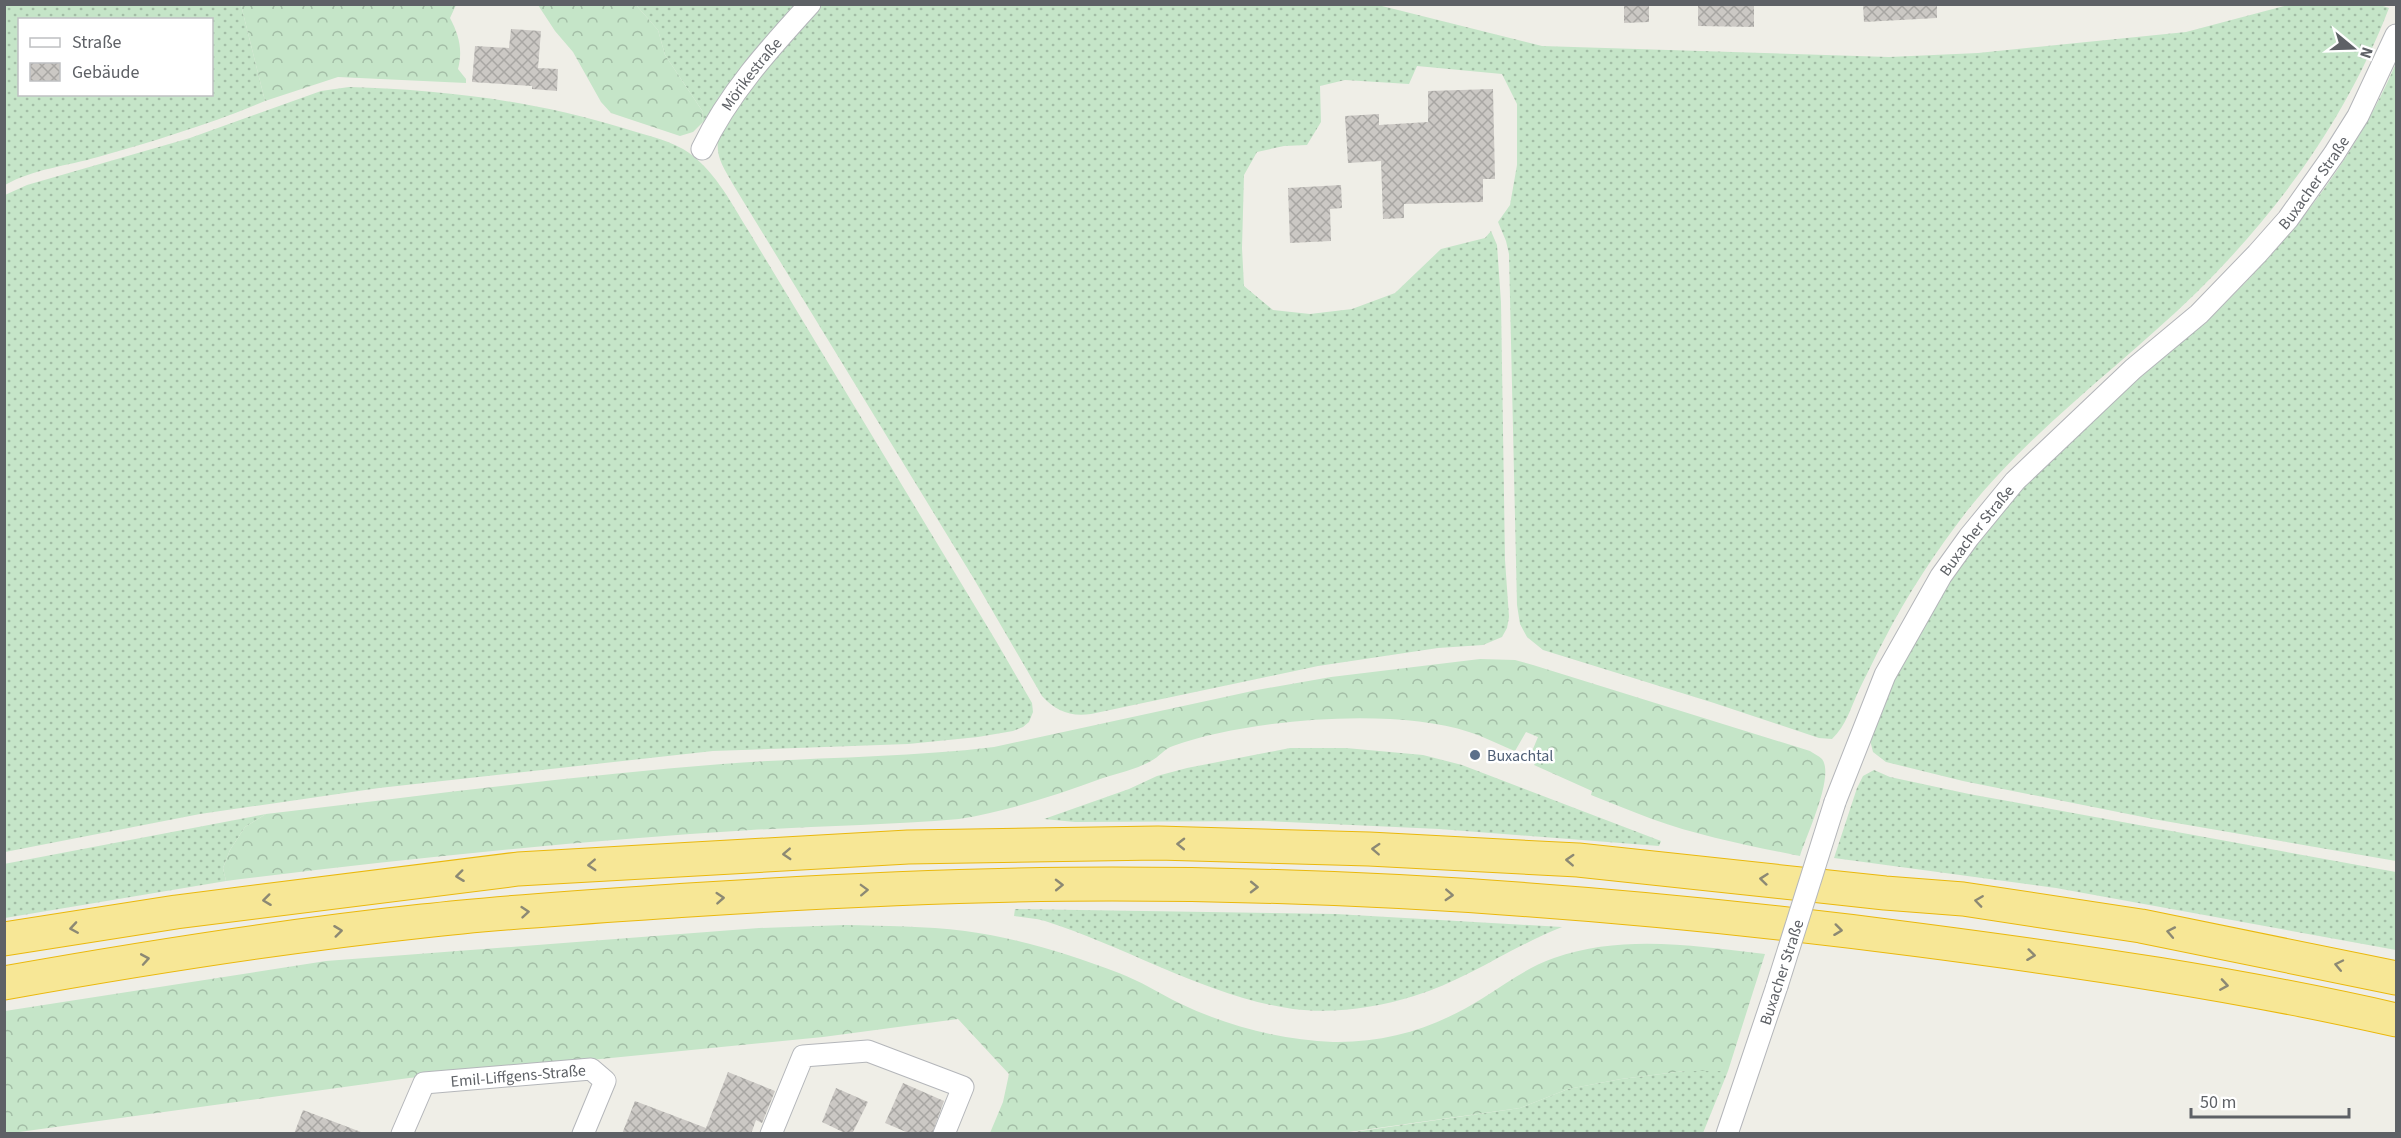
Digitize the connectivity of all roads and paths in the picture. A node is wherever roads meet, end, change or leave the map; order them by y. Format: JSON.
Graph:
{"nodes":[{"id":1,"x":810,"y":4,"type":"edge"},
{"id":2,"x":2397,"y":35,"type":"edge"},
{"id":3,"x":702,"y":149,"type":"dead end"},
{"id":4,"x":4,"y":939,"type":"edge"},
{"id":5,"x":2397,"y":978,"type":"edge"},
{"id":6,"x":4,"y":983,"type":"edge"},
{"id":7,"x":2397,"y":1020,"type":"edge"},
{"id":8,"x":402,"y":1134,"type":"edge"},
{"id":9,"x":582,"y":1134,"type":"edge"},
{"id":10,"x":771,"y":1134,"type":"edge"},
{"id":11,"x":944,"y":1134,"type":"edge"},
{"id":12,"x":1727,"y":1134,"type":"edge"}],
"edges":[{"from":1,"to":3,"type":"street","name":"Mörikestraße"},
{"from":2,"to":12,"type":"street","name":"Buxacher Straße","bridge":true},
{"from":5,"to":4,"type":"highway","one_way":true},
{"from":6,"to":7,"type":"highway","one_way":true},
{"from":8,"to":9,"type":"street","name":"Emil-Liffgens-Straße"},
{"from":10,"to":11,"type":"street"}]}
